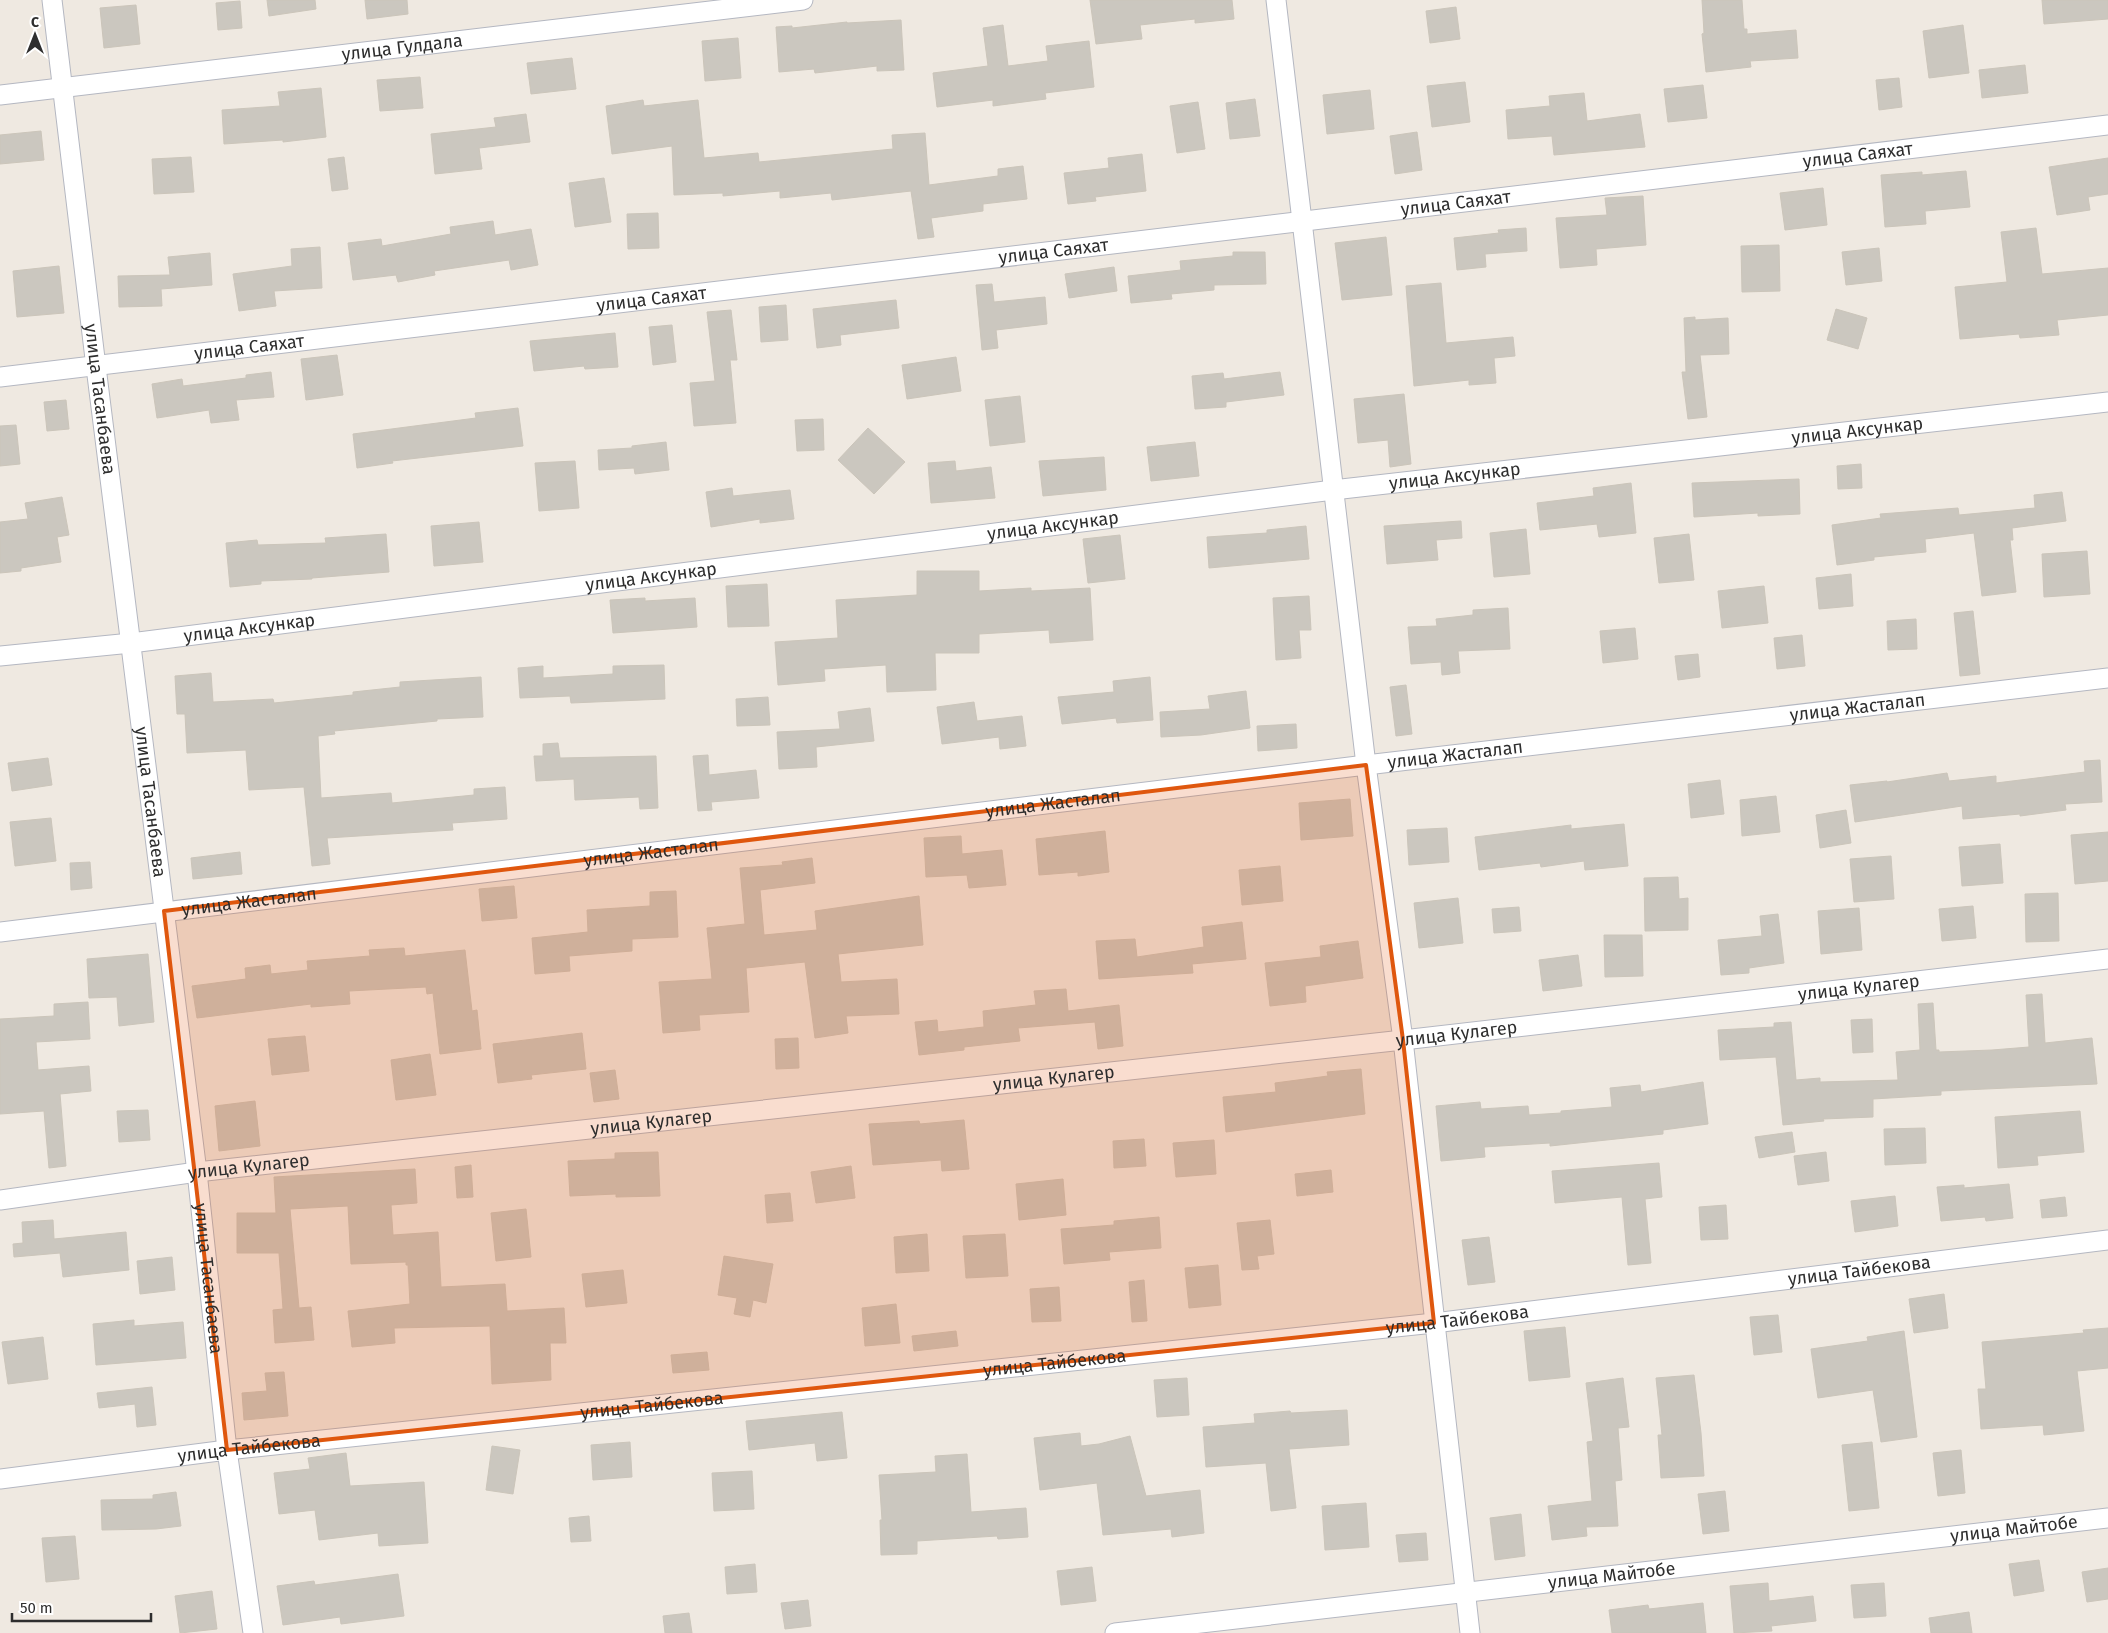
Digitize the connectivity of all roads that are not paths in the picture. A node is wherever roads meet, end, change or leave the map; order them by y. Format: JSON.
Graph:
{"nodes":[{"id":1,"x":52,"y":0,"type":"edge"},
{"id":2,"x":803,"y":0,"type":"edge"},
{"id":3,"x":1276,"y":0,"type":"edge"},
{"id":4,"x":63,"y":87,"type":"junction"},
{"id":5,"x":0,"y":95,"type":"edge"},
{"id":6,"x":2108,"y":125,"type":"edge"},
{"id":7,"x":1303,"y":222,"type":"junction"},
{"id":8,"x":96,"y":367,"type":"junction"},
{"id":9,"x":0,"y":377,"type":"edge"},
{"id":10,"x":2108,"y":402,"type":"edge"},
{"id":11,"x":1333,"y":490,"type":"junction"},
{"id":12,"x":131,"y":643,"type":"junction"},
{"id":13,"x":0,"y":656,"type":"edge"},
{"id":14,"x":2108,"y":678,"type":"edge"},
{"id":15,"x":1366,"y":765,"type":"junction"},
{"id":16,"x":164,"y":912,"type":"junction"},
{"id":17,"x":0,"y":932,"type":"edge"},
{"id":18,"x":2108,"y":960,"type":"edge"},
{"id":19,"x":1403,"y":1040,"type":"junction"},
{"id":20,"x":197,"y":1172,"type":"junction"},
{"id":21,"x":0,"y":1200,"type":"edge"},
{"id":22,"x":2108,"y":1240,"type":"edge"},
{"id":23,"x":1434,"y":1323,"type":"junction"},
{"id":24,"x":227,"y":1450,"type":"junction"},
{"id":25,"x":0,"y":1479,"type":"edge"},
{"id":26,"x":2108,"y":1518,"type":"edge"},
{"id":27,"x":1465,"y":1594,"type":"junction"},
{"id":28,"x":253,"y":1633,"type":"edge"},
{"id":29,"x":1115,"y":1633,"type":"edge"},
{"id":30,"x":1470,"y":1633,"type":"edge"}],
"edges":[{"from":1,"to":4,"type":"street","name":"улица Тасанбаева"},
{"from":2,"to":4,"type":"street","name":"улица Гулдала"},
{"from":3,"to":7,"type":"street"},
{"from":4,"to":5,"type":"street","name":"улица Гулдала"},
{"from":4,"to":8,"type":"street","name":"улица Тасанбаева"},
{"from":6,"to":7,"type":"street","name":"улица Саяхат"},
{"from":7,"to":8,"type":"street","name":"улица Саяхат"},
{"from":7,"to":11,"type":"street"},
{"from":8,"to":9,"type":"street","name":"улица Саяхат"},
{"from":8,"to":12,"type":"street","name":"улица Тасанбаева"},
{"from":10,"to":11,"type":"street","name":"улица Аксункар"},
{"from":11,"to":12,"type":"street","name":"улица Аксункар"},
{"from":11,"to":15,"type":"street"},
{"from":12,"to":13,"type":"street","name":"улица Аксункар"},
{"from":12,"to":16,"type":"street","name":"улица Тасанбаева"},
{"from":14,"to":15,"type":"street","name":"улица Жасталап"},
{"from":15,"to":16,"type":"street","name":"улица Жасталап"},
{"from":15,"to":19,"type":"street"},
{"from":16,"to":17,"type":"street","name":"улица Жасталап"},
{"from":16,"to":20,"type":"street","name":"улица Тасанбаева"},
{"from":18,"to":19,"type":"street","name":"улица Кулагер"},
{"from":19,"to":20,"type":"street","name":"улица Кулагер"},
{"from":19,"to":23,"type":"street"},
{"from":20,"to":21,"type":"street","name":"улица Кулагер"},
{"from":20,"to":24,"type":"street","name":"улица Тасанбаева"},
{"from":22,"to":23,"type":"street","name":"улица Тайбекова"},
{"from":23,"to":24,"type":"street","name":"улица Тайбекова"},
{"from":23,"to":27,"type":"street"},
{"from":24,"to":25,"type":"street","name":"улица Тайбекова"},
{"from":24,"to":28,"type":"street","name":"улица Тасанбаева"},
{"from":26,"to":27,"type":"street","name":"улица Майтобе"},
{"from":27,"to":29,"type":"street","name":"улица Майтобе"},
{"from":27,"to":30,"type":"street"}]}
